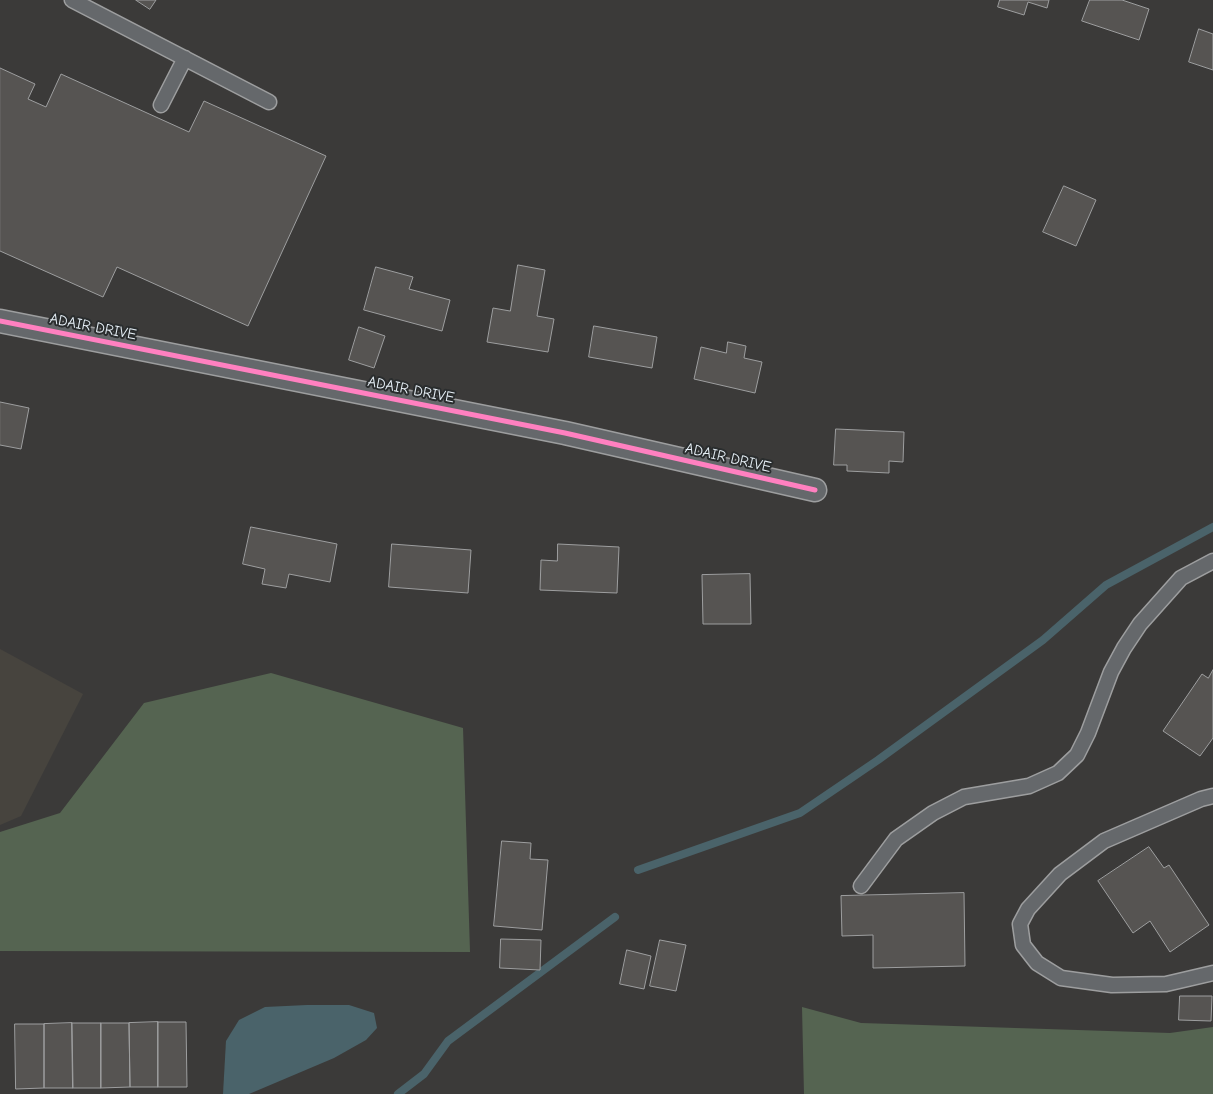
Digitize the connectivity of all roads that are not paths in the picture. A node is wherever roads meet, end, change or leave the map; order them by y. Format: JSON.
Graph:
{"nodes":[{"id":1,"x":72,"y":0,"type":"edge"},
{"id":2,"x":185,"y":58,"type":"junction"},
{"id":3,"x":269,"y":102,"type":"dead end"},
{"id":4,"x":161,"y":105,"type":"dead end"},
{"id":5,"x":0,"y":320,"type":"edge"},
{"id":6,"x":815,"y":490,"type":"dead end"},
{"id":7,"x":1213,"y":561,"type":"edge"},
{"id":8,"x":1213,"y":796,"type":"edge"},
{"id":9,"x":861,"y":886,"type":"dead end"},
{"id":10,"x":1213,"y":973,"type":"edge"}],
"edges":[{"from":1,"to":2,"type":"lane"},
{"from":2,"to":3,"type":"lane"},
{"from":2,"to":4,"type":"lane"},
{"from":5,"to":6,"type":"street","name":"ADAIR DRIVE"},
{"from":7,"to":9,"type":"lane"},
{"from":8,"to":10,"type":"lane"}]}
